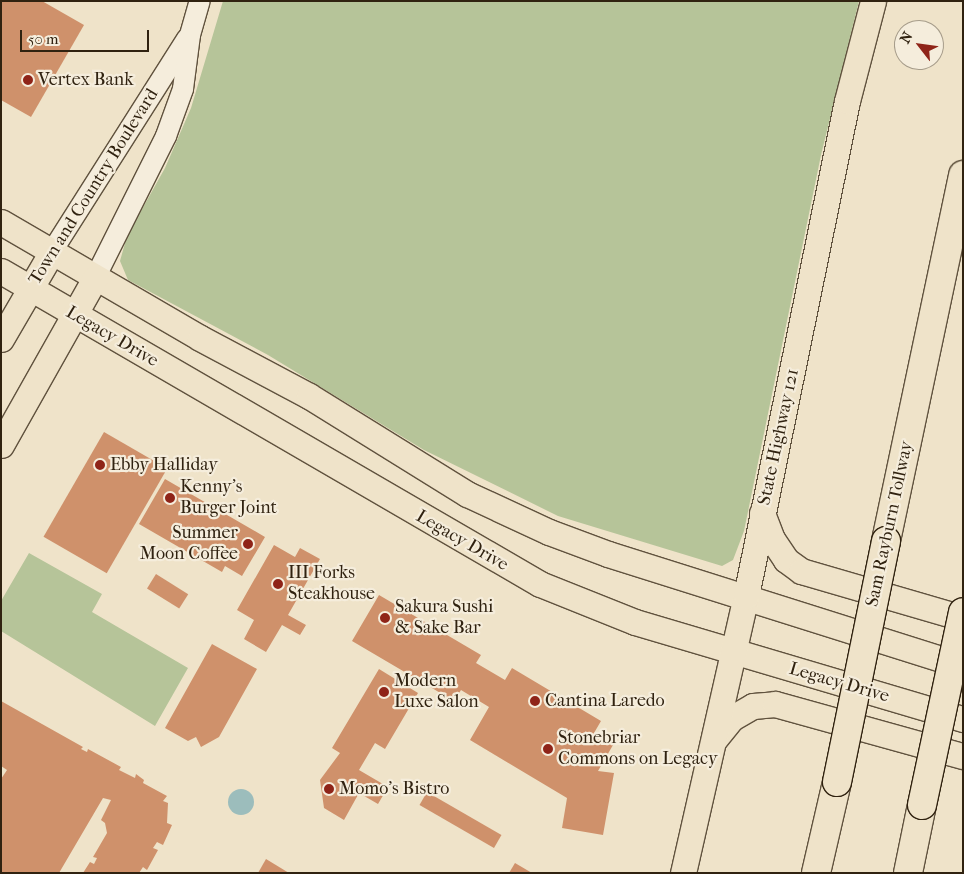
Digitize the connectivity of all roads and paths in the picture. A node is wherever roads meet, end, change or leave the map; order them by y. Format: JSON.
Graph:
{"nodes":[{"id":1,"x":200,"y":1,"type":"edge"},
{"id":2,"x":873,"y":1,"type":"edge"},
{"id":3,"x":190,"y":35,"type":"junction"},
{"id":4,"x":963,"y":175,"type":"edge"},
{"id":5,"x":1,"y":222,"type":"edge"},
{"id":6,"x":51,"y":253,"type":"junction"},
{"id":7,"x":1,"y":272,"type":"edge"},
{"id":8,"x":95,"y":278,"type":"junction"},
{"id":9,"x":30,"y":289,"type":"junction"},
{"id":10,"x":74,"y":314,"type":"junction"},
{"id":11,"x":1,"y":339,"type":"edge"},
{"id":12,"x":1,"y":445,"type":"edge"},
{"id":13,"x":762,"y":513,"type":"junction"},
{"id":14,"x":746,"y":596,"type":"junction"},
{"id":15,"x":963,"y":612,"type":"edge"},
{"id":16,"x":963,"y":618,"type":"edge"},
{"id":17,"x":732,"y":652,"type":"junction"},
{"id":18,"x":963,"y":666,"type":"edge"},
{"id":19,"x":963,"y":719,"type":"edge"},
{"id":20,"x":713,"y":741,"type":"junction"},
{"id":21,"x":963,"y":756,"type":"edge"},
{"id":22,"x":816,"y":872,"type":"edge"},
{"id":23,"x":683,"y":873,"type":"edge"},
{"id":24,"x":908,"y":873,"type":"edge"}],
"edges":[{"from":1,"to":3,"type":"street","name":"Town and Country Boulevard"},
{"from":2,"to":13,"type":"main road","name":"State Highway 121"},
{"from":3,"to":6,"type":"street","name":"Town and Country Boulevard"},
{"from":3,"to":8,"type":"street","name":"Town and Country Boulevard"},
{"from":4,"to":22,"type":"highway","name":"Sam Rayburn Tollway","bridge":true},
{"from":5,"to":6,"type":"main road"},
{"from":6,"to":8,"type":"main road"},
{"from":6,"to":9,"type":"main road","name":"Town and Country Boulevard"},
{"from":7,"to":9,"type":"main road","name":"Legacy Drive"},
{"from":8,"to":10,"type":"main road","name":"Town and Country Boulevard"},
{"from":8,"to":14,"type":"main road"},
{"from":9,"to":10,"type":"main road","name":"Legacy Drive"},
{"from":9,"to":11,"type":"main road","name":"Town and Country Boulevard"},
{"from":10,"to":12,"type":"main road","name":"Town and Country Boulevard"},
{"from":10,"to":17,"type":"main road","name":"Legacy Drive"},
{"from":13,"to":14,"type":"main road","name":"State Highway 121"},
{"from":13,"to":16,"type":"main road"},
{"from":14,"to":17,"type":"main road","name":"State Highway 121"},
{"from":14,"to":18,"type":"main road"},
{"from":15,"to":24,"type":"highway","bridge":true},
{"from":17,"to":19,"type":"main road","name":"Legacy Drive"},
{"from":17,"to":20,"type":"main road","name":"State Highway 121"},
{"from":20,"to":21,"type":"main road"},
{"from":20,"to":23,"type":"main road","name":"State Highway 121"}]}
